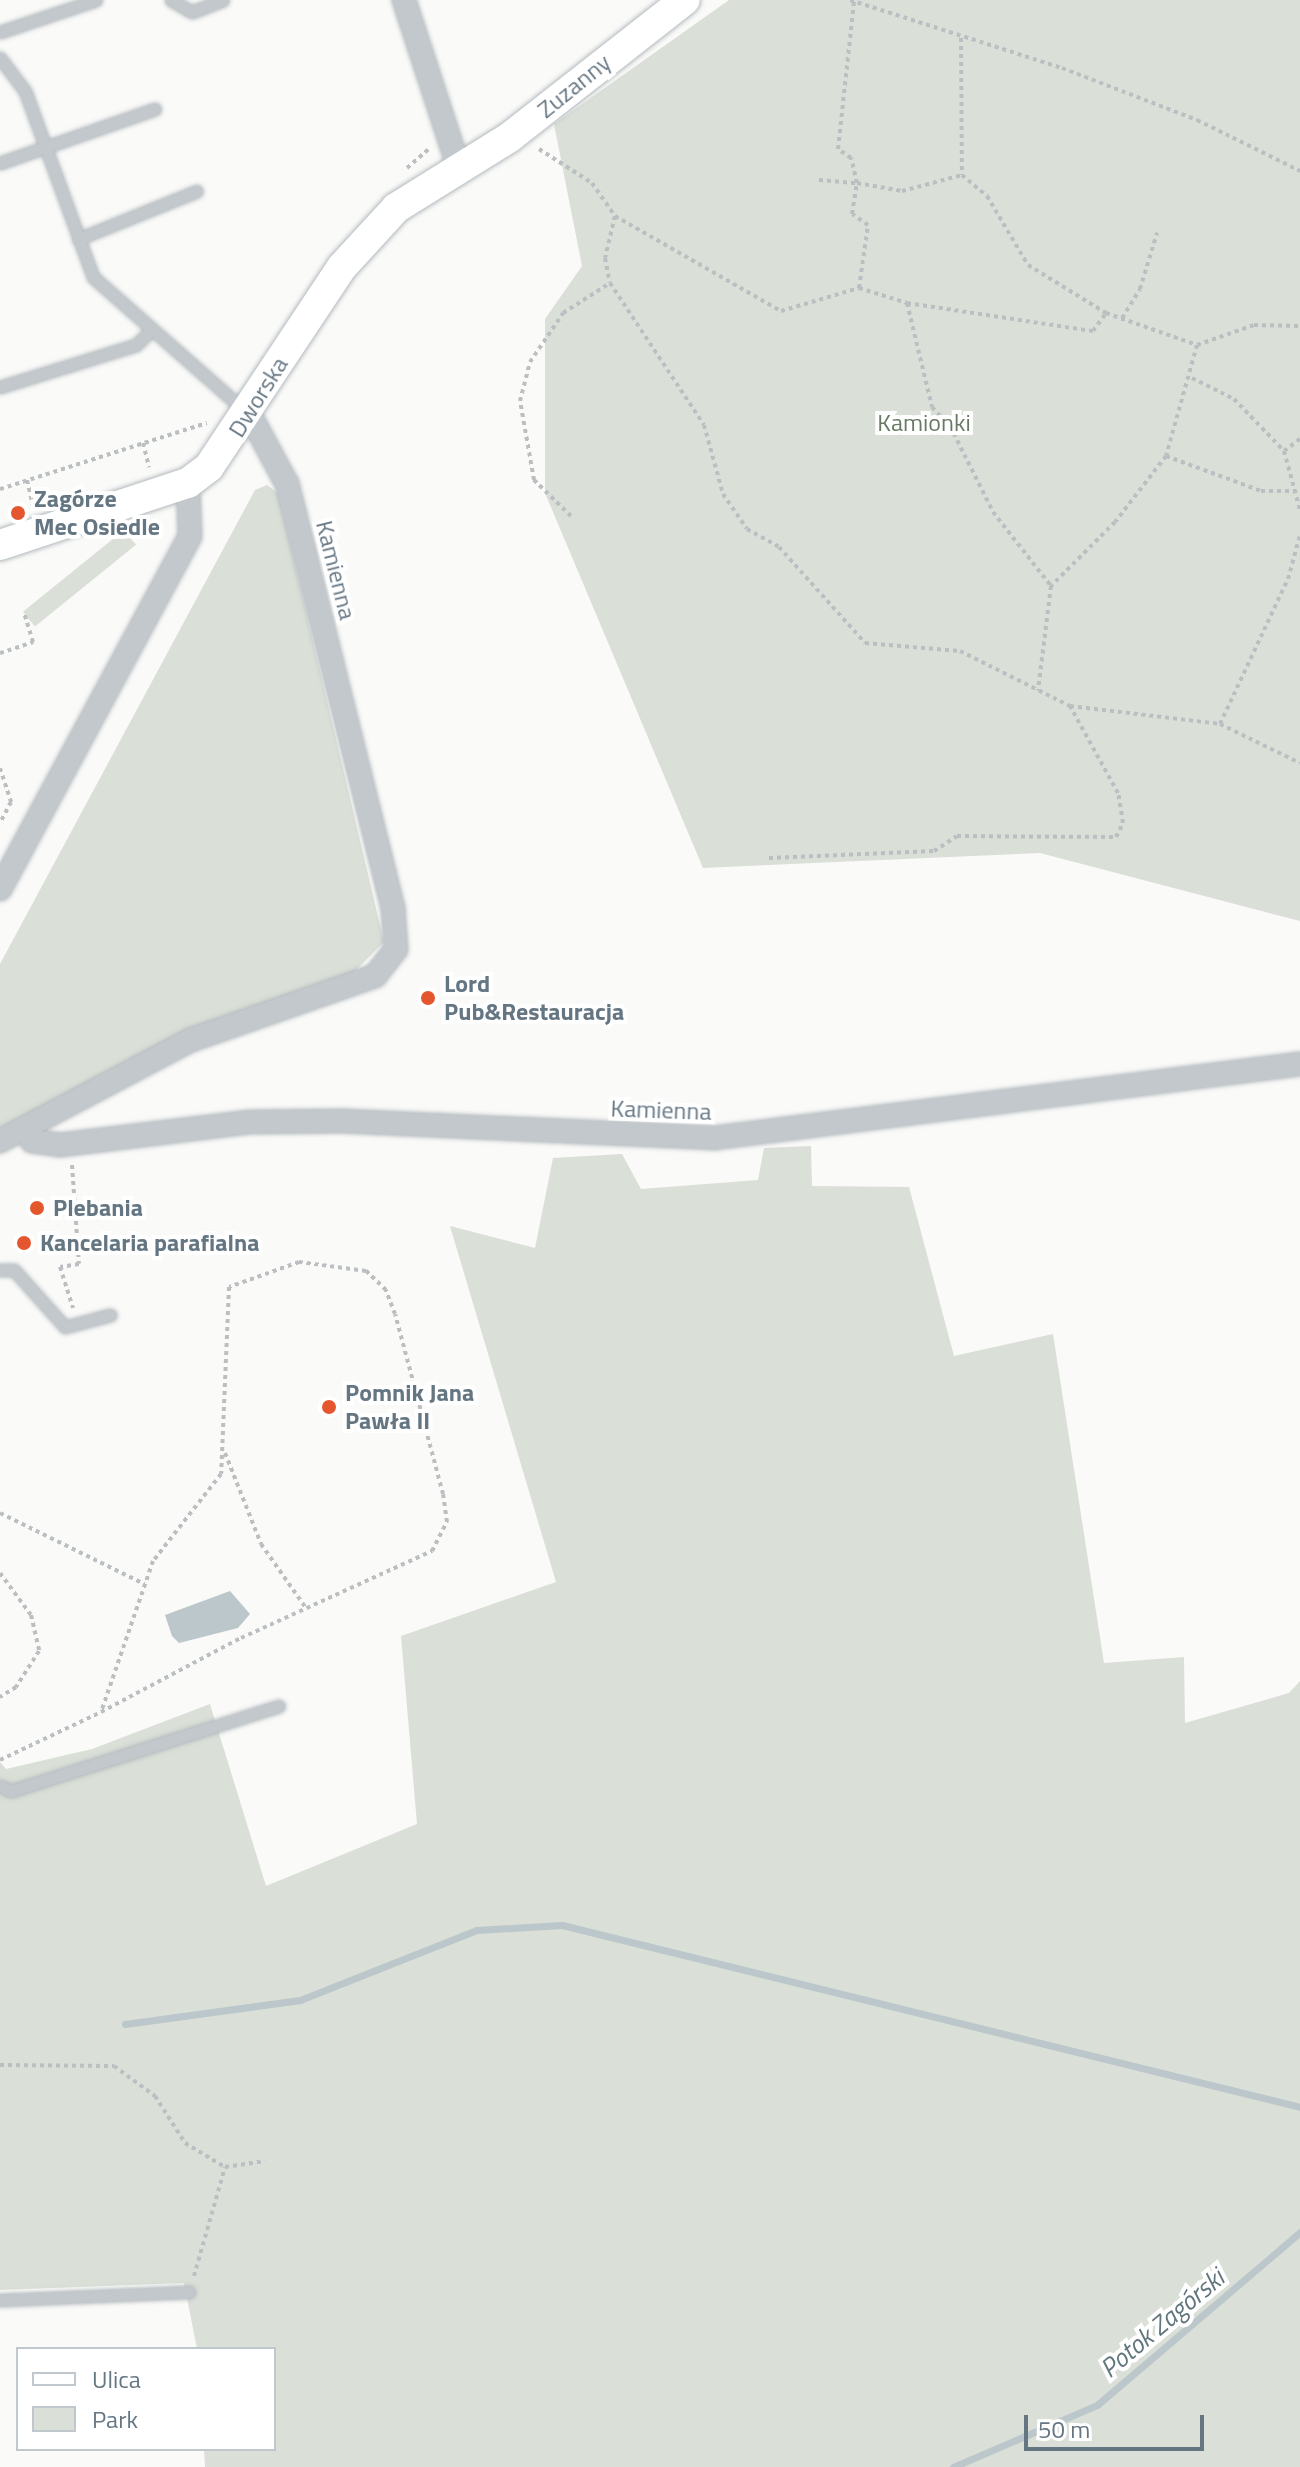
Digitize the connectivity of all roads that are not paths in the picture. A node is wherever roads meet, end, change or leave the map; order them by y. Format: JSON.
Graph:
{"nodes":[{"id":1,"x":96,"y":0,"type":"edge"},
{"id":2,"x":171,"y":0,"type":"edge"},
{"id":3,"x":223,"y":0,"type":"edge"},
{"id":4,"x":404,"y":0,"type":"edge"},
{"id":5,"x":685,"y":0,"type":"edge"},
{"id":6,"x":0,"y":32,"type":"edge"},
{"id":7,"x":0,"y":58,"type":"edge"},
{"id":8,"x":155,"y":109,"type":"dead end"},
{"id":9,"x":45,"y":145,"type":"junction"},
{"id":10,"x":0,"y":163,"type":"edge"},
{"id":11,"x":458,"y":165,"type":"junction"},
{"id":12,"x":197,"y":191,"type":"dead end"},
{"id":13,"x":78,"y":239,"type":"junction"},
{"id":14,"x":150,"y":331,"type":"junction"},
{"id":15,"x":0,"y":387,"type":"edge"},
{"id":16,"x":249,"y":413,"type":"junction"},
{"id":17,"x":188,"y":483,"type":"junction"},
{"id":18,"x":0,"y":545,"type":"edge"},
{"id":19,"x":0,"y":889,"type":"edge"},
{"id":20,"x":1300,"y":1064,"type":"edge"},
{"id":21,"x":26,"y":1128,"type":"junction"},
{"id":22,"x":0,"y":1141,"type":"edge"},
{"id":23,"x":0,"y":1270,"type":"edge"},
{"id":24,"x":110,"y":1315,"type":"dead end"},
{"id":25,"x":279,"y":1706,"type":"dead end"},
{"id":26,"x":0,"y":1786,"type":"edge"},
{"id":27,"x":189,"y":2292,"type":"road end"},
{"id":28,"x":0,"y":2300,"type":"edge"}],
"edges":[{"from":1,"to":6,"type":"lane"},
{"from":2,"to":3,"type":"lane"},
{"from":4,"to":11,"type":"street"},
{"from":5,"to":11,"type":"street","name":"Zuzanny"},
{"from":7,"to":9,"type":"lane"},
{"from":8,"to":9,"type":"lane"},
{"from":9,"to":10,"type":"lane"},
{"from":9,"to":13,"type":"lane"},
{"from":11,"to":16,"type":"street","name":"Dworska"},
{"from":12,"to":13,"type":"lane"},
{"from":13,"to":14,"type":"lane"},
{"from":14,"to":15,"type":"lane"},
{"from":14,"to":16,"type":"lane"},
{"from":16,"to":17,"type":"street","name":"Dworska"},
{"from":16,"to":21,"type":"street","name":"Kamienna"},
{"from":17,"to":18,"type":"street","name":"Dworska"},
{"from":17,"to":19,"type":"street"},
{"from":20,"to":21,"type":"street","name":"Kamienna"},
{"from":21,"to":22,"type":"street","name":"Kamienna"},
{"from":23,"to":24,"type":"lane"},
{"from":25,"to":26,"type":"lane"},
{"from":27,"to":28,"type":"lane"}]}
